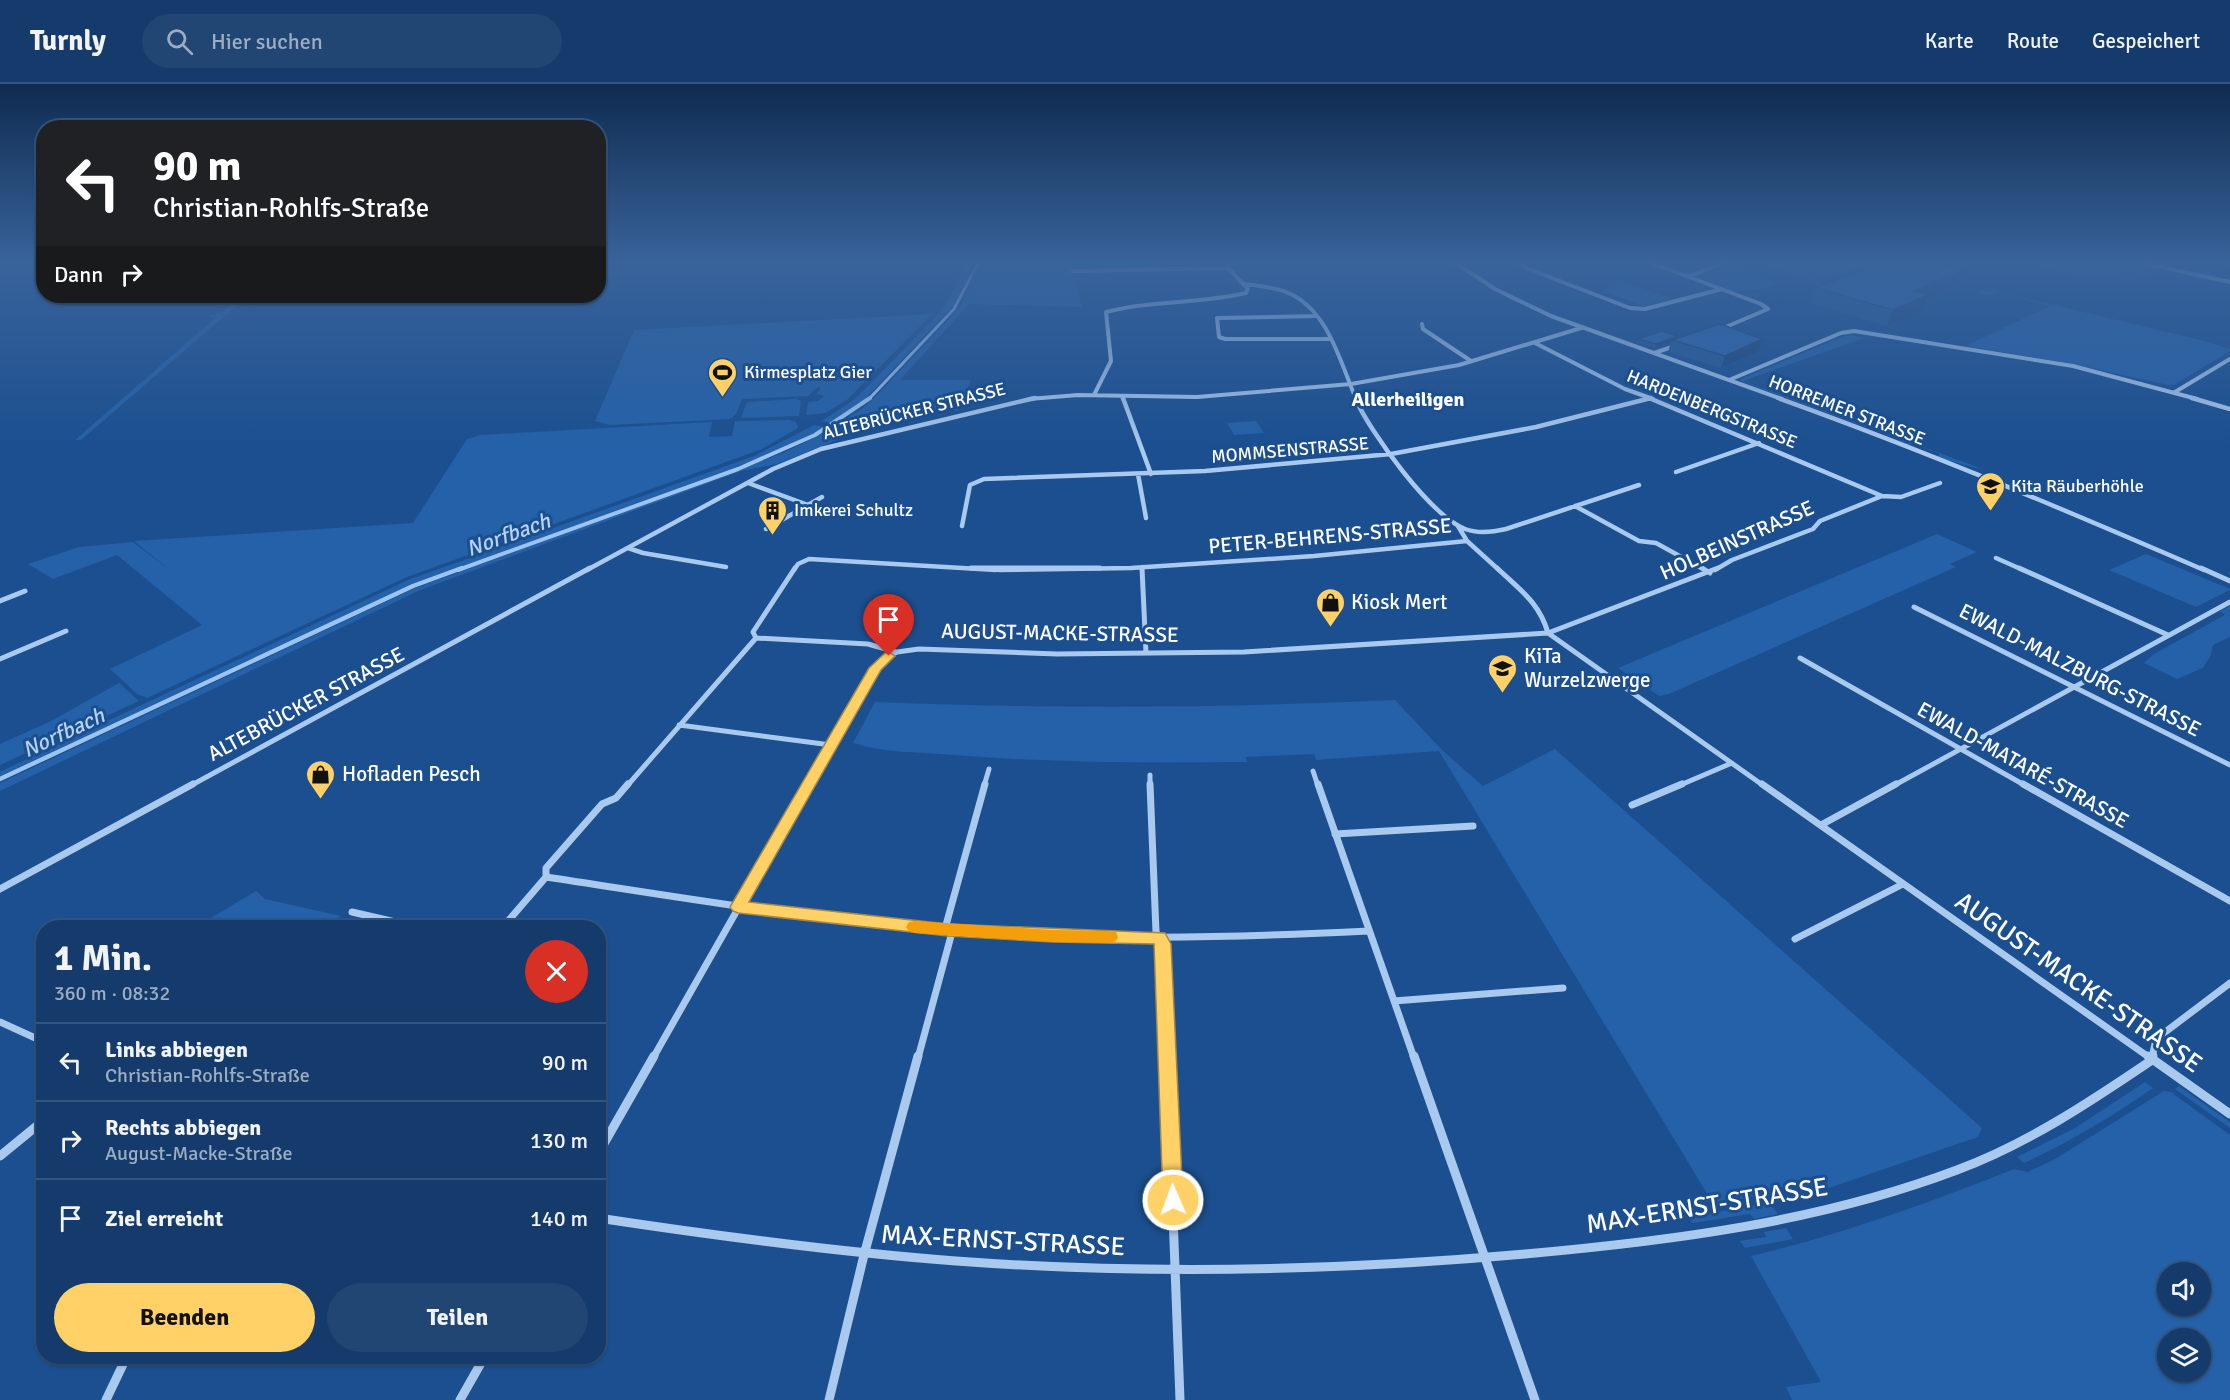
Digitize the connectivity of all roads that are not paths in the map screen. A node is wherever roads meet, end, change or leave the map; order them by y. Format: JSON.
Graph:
{"nodes":[{"id":1,"x":1107,"y":324,"type":"edge"},
{"id":2,"x":1218,"y":324,"type":"edge"},
{"id":3,"x":1321,"y":324,"type":"edge"},
{"id":4,"x":1422,"y":324,"type":"dead end"},
{"id":5,"x":1573,"y":324,"type":"edge"},
{"id":6,"x":1732,"y":324,"type":"edge"},
{"id":7,"x":1581,"y":328,"type":"junction"},
{"id":8,"x":1714,"y":331,"type":"edge"},
{"id":9,"x":1331,"y":339,"type":"junction"},
{"id":10,"x":1685,"y":342,"type":"edge"},
{"id":11,"x":1534,"y":343,"type":"junction"},
{"id":12,"x":1653,"y":354,"type":"junction"},
{"id":13,"x":2230,"y":359,"type":"edge"},
{"id":14,"x":1472,"y":361,"type":"junction"},
{"id":15,"x":1728,"y":380,"type":"junction"},
{"id":16,"x":1350,"y":383,"type":"junction"},
{"id":17,"x":2175,"y":392,"type":"junction"},
{"id":18,"x":1094,"y":395,"type":"junction"},
{"id":19,"x":1122,"y":396,"type":"junction"},
{"id":20,"x":1651,"y":398,"type":"junction"},
{"id":21,"x":2230,"y":409,"type":"edge"},
{"id":22,"x":1759,"y":443,"type":"junction"},
{"id":23,"x":1391,"y":454,"type":"junction"},
{"id":24,"x":1676,"y":472,"type":"dead end"},
{"id":25,"x":1138,"y":474,"type":"junction"},
{"id":26,"x":1150,"y":474,"type":"junction"},
{"id":27,"x":748,"y":483,"type":"junction"},
{"id":28,"x":1940,"y":483,"type":"dead end"},
{"id":29,"x":1638,"y":485,"type":"dead end"},
{"id":30,"x":822,"y":496,"type":"dead end"},
{"id":31,"x":1882,"y":496,"type":"junction"},
{"id":32,"x":808,"y":504,"type":"junction"},
{"id":33,"x":1575,"y":506,"type":"junction"},
{"id":34,"x":1146,"y":518,"type":"dead end"},
{"id":35,"x":962,"y":526,"type":"dead end"},
{"id":36,"x":1458,"y":526,"type":"junction"},
{"id":37,"x":766,"y":529,"type":"dead end"},
{"id":38,"x":1467,"y":541,"type":"junction"},
{"id":39,"x":628,"y":548,"type":"junction"},
{"id":40,"x":1996,"y":558,"type":"dead end"},
{"id":41,"x":726,"y":567,"type":"dead end"},
{"id":42,"x":1142,"y":567,"type":"junction"},
{"id":43,"x":1710,"y":573,"type":"junction"},
{"id":44,"x":2230,"y":581,"type":"edge"},
{"id":45,"x":25,"y":591,"type":"dead end"},
{"id":46,"x":0,"y":601,"type":"edge"},
{"id":47,"x":2230,"y":602,"type":"edge"},
{"id":48,"x":1914,"y":607,"type":"dead end"},
{"id":49,"x":66,"y":631,"type":"dead end"},
{"id":50,"x":1548,"y":633,"type":"junction"},
{"id":51,"x":2168,"y":635,"type":"junction"},
{"id":52,"x":756,"y":638,"type":"junction"},
{"id":53,"x":897,"y":652,"type":"junction"},
{"id":54,"x":1146,"y":653,"type":"junction"},
{"id":55,"x":0,"y":658,"type":"edge"},
{"id":56,"x":1800,"y":658,"type":"dead end"},
{"id":57,"x":2074,"y":687,"type":"junction"},
{"id":58,"x":679,"y":725,"type":"junction"},
{"id":59,"x":831,"y":745,"type":"junction"},
{"id":60,"x":1960,"y":748,"type":"junction"},
{"id":61,"x":1732,"y":763,"type":"junction"},
{"id":62,"x":2230,"y":765,"type":"edge"},
{"id":63,"x":989,"y":769,"type":"dead end"},
{"id":64,"x":1313,"y":771,"type":"dead end"},
{"id":65,"x":1150,"y":775,"type":"dead end"},
{"id":66,"x":1632,"y":805,"type":"dead end"},
{"id":67,"x":1821,"y":825,"type":"junction"},
{"id":68,"x":1473,"y":826,"type":"dead end"},
{"id":69,"x":1335,"y":834,"type":"junction"},
{"id":70,"x":546,"y":877,"type":"junction"},
{"id":71,"x":1903,"y":884,"type":"junction"},
{"id":72,"x":0,"y":888,"type":"edge"},
{"id":73,"x":2230,"y":901,"type":"edge"},
{"id":74,"x":738,"y":907,"type":"junction"},
{"id":75,"x":352,"y":912,"type":"dead end"},
{"id":76,"x":387,"y":920,"type":"edge"},
{"id":77,"x":508,"y":920,"type":"edge"},
{"id":78,"x":948,"y":930,"type":"junction"},
{"id":79,"x":1369,"y":932,"type":"junction"},
{"id":80,"x":1159,"y":938,"type":"junction"},
{"id":81,"x":1795,"y":939,"type":"dead end"},
{"id":82,"x":2230,"y":983,"type":"edge"},
{"id":83,"x":1563,"y":988,"type":"dead end"},
{"id":84,"x":1394,"y":1001,"type":"junction"},
{"id":85,"x":0,"y":1022,"type":"edge"},
{"id":86,"x":36,"y":1038,"type":"edge"},
{"id":87,"x":2152,"y":1060,"type":"junction"},
{"id":88,"x":2230,"y":1114,"type":"edge"},
{"id":89,"x":36,"y":1127,"type":"edge"},
{"id":90,"x":606,"y":1140,"type":"edge"},
{"id":91,"x":0,"y":1156,"type":"edge"},
{"id":92,"x":606,"y":1219,"type":"edge"},
{"id":93,"x":864,"y":1255,"type":"junction"},
{"id":94,"x":1486,"y":1258,"type":"junction"},
{"id":95,"x":1176,"y":1270,"type":"junction"},
{"id":96,"x":123,"y":1364,"type":"edge"},
{"id":97,"x":480,"y":1364,"type":"edge"},
{"id":98,"x":106,"y":1400,"type":"edge"},
{"id":99,"x":460,"y":1400,"type":"edge"},
{"id":100,"x":829,"y":1400,"type":"edge"},
{"id":101,"x":1180,"y":1400,"type":"edge"},
{"id":102,"x":1535,"y":1400,"type":"edge"}],
"edges":[{"from":1,"to":18,"type":"street"},
{"from":2,"to":9,"type":"street"},
{"from":3,"to":9,"type":"street"},
{"from":4,"to":14,"type":"street"},
{"from":5,"to":7,"type":"street","name":"HORREMER STRASSE"},
{"from":6,"to":8,"type":"street"},
{"from":7,"to":11,"type":"street","name":"ALTEBRÜCKER STRASSE"},
{"from":7,"to":12,"type":"street","name":"HORREMER STRASSE"},
{"from":9,"to":16,"type":"street"},
{"from":10,"to":12,"type":"street"},
{"from":11,"to":14,"type":"street","name":"ALTEBRÜCKER STRASSE"},
{"from":11,"to":20,"type":"street","name":"HARDENBERGSTRASSE"},
{"from":12,"to":15,"type":"street","name":"HORREMER STRASSE"},
{"from":13,"to":17,"type":"street"},
{"from":14,"to":16,"type":"street","name":"ALTEBRÜCKER STRASSE"},
{"from":15,"to":17,"type":"street"},
{"from":15,"to":44,"type":"street","name":"HORREMER STRASSE"},
{"from":16,"to":19,"type":"street","name":"ALTEBRÜCKER STRASSE"},
{"from":16,"to":23,"type":"street"},
{"from":17,"to":21,"type":"street"},
{"from":18,"to":19,"type":"street","name":"ALTEBRÜCKER STRASSE"},
{"from":18,"to":27,"type":"street","name":"ALTEBRÜCKER STRASSE"},
{"from":19,"to":26,"type":"street"},
{"from":20,"to":22,"type":"street","name":"HARDENBERGSTRASSE"},
{"from":20,"to":23,"type":"street","name":"MOMMSENSTRASSE"},
{"from":22,"to":24,"type":"street"},
{"from":22,"to":31,"type":"street","name":"HARDENBERGSTRASSE"},
{"from":23,"to":26,"type":"street","name":"MOMMSENSTRASSE"},
{"from":23,"to":36,"type":"street"},
{"from":25,"to":26,"type":"street","name":"MOMMSENSTRASSE"},
{"from":25,"to":34,"type":"street"},
{"from":25,"to":35,"type":"street","name":"MOMMSENSTRASSE"},
{"from":27,"to":32,"type":"street"},
{"from":27,"to":39,"type":"street","name":"ALTEBRÜCKER STRASSE"},
{"from":28,"to":31,"type":"street","name":"HOLBEINSTRASSE"},
{"from":29,"to":33,"type":"street"},
{"from":30,"to":32,"type":"street"},
{"from":31,"to":43,"type":"street","name":"HOLBEINSTRASSE"},
{"from":32,"to":37,"type":"street"},
{"from":33,"to":36,"type":"street"},
{"from":33,"to":43,"type":"street"},
{"from":36,"to":38,"type":"street"},
{"from":38,"to":42,"type":"street","name":"PETER-BEHRENS-STRASSE"},
{"from":38,"to":50,"type":"street","name":"PETER-BEHRENS-STRASSE"},
{"from":39,"to":41,"type":"street"},
{"from":39,"to":72,"type":"street","name":"ALTEBRÜCKER STRASSE"},
{"from":40,"to":51,"type":"street"},
{"from":42,"to":52,"type":"street","name":"PETER-BEHRENS-STRASSE"},
{"from":42,"to":54,"type":"street"},
{"from":43,"to":50,"type":"street","name":"HOLBEINSTRASSE"},
{"from":45,"to":46,"type":"street"},
{"from":47,"to":51,"type":"street"},
{"from":48,"to":57,"type":"street","name":"EWALD-MALZBURG-STRASSE"},
{"from":49,"to":55,"type":"street"},
{"from":50,"to":54,"type":"street","name":"AUGUST-MACKE-STRASSE"},
{"from":50,"to":61,"type":"street","name":"AUGUST-MACKE-STRASSE"},
{"from":51,"to":57,"type":"street"},
{"from":52,"to":53,"type":"street"},
{"from":52,"to":58,"type":"street"},
{"from":53,"to":54,"type":"street","name":"AUGUST-MACKE-STRASSE"},
{"from":53,"to":59,"type":"street"},
{"from":56,"to":60,"type":"street","name":"EWALD-MATARÉ-STRASSE"},
{"from":57,"to":60,"type":"street"},
{"from":57,"to":62,"type":"street","name":"EWALD-MALZBURG-STRASSE"},
{"from":58,"to":59,"type":"street"},
{"from":58,"to":70,"type":"street"},
{"from":59,"to":74,"type":"street"},
{"from":60,"to":67,"type":"street"},
{"from":60,"to":73,"type":"street","name":"EWALD-MATARÉ-STRASSE"},
{"from":61,"to":66,"type":"street"},
{"from":61,"to":67,"type":"street","name":"AUGUST-MACKE-STRASSE"},
{"from":63,"to":78,"type":"street"},
{"from":64,"to":69,"type":"street"},
{"from":65,"to":80,"type":"street"},
{"from":67,"to":71,"type":"street","name":"AUGUST-MACKE-STRASSE"},
{"from":68,"to":69,"type":"street"},
{"from":69,"to":79,"type":"street"},
{"from":70,"to":74,"type":"street"},
{"from":70,"to":77,"type":"street"},
{"from":71,"to":81,"type":"street"},
{"from":71,"to":87,"type":"street","name":"AUGUST-MACKE-STRASSE"},
{"from":74,"to":78,"type":"street"},
{"from":74,"to":90,"type":"street"},
{"from":75,"to":76,"type":"street"},
{"from":78,"to":80,"type":"street"},
{"from":78,"to":93,"type":"street"},
{"from":79,"to":80,"type":"street"},
{"from":79,"to":84,"type":"street"},
{"from":80,"to":95,"type":"street"},
{"from":82,"to":87,"type":"street"},
{"from":83,"to":84,"type":"street"},
{"from":84,"to":94,"type":"street"},
{"from":85,"to":86,"type":"street"},
{"from":87,"to":88,"type":"street","name":"AUGUST-MACKE-STRASSE"},
{"from":87,"to":94,"type":"street","name":"MAX-ERNST-STRASSE"},
{"from":89,"to":91,"type":"street"},
{"from":92,"to":93,"type":"street","name":"MAX-ERNST-STRASSE"},
{"from":93,"to":95,"type":"street","name":"MAX-ERNST-STRASSE"},
{"from":93,"to":100,"type":"street","name":"MAX-ERNST-STRASSE"},
{"from":94,"to":95,"type":"street","name":"MAX-ERNST-STRASSE"},
{"from":94,"to":102,"type":"street"},
{"from":95,"to":101,"type":"street"},
{"from":96,"to":98,"type":"street"},
{"from":97,"to":99,"type":"street"}]}
